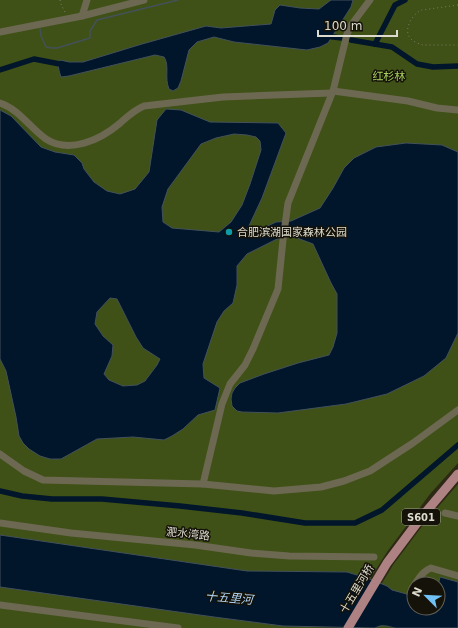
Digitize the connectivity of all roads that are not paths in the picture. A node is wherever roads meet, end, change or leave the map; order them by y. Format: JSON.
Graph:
{"nodes":[{"id":1,"x":87,"y":0,"type":"edge"},
{"id":2,"x":144,"y":0,"type":"edge"},
{"id":3,"x":370,"y":0,"type":"edge"},
{"id":4,"x":82,"y":16,"type":"junction"},
{"id":5,"x":0,"y":32,"type":"edge"},
{"id":6,"x":333,"y":92,"type":"junction"},
{"id":7,"x":0,"y":103,"type":"edge"},
{"id":8,"x":458,"y":110,"type":"edge"},
{"id":9,"x":458,"y":410,"type":"edge"},
{"id":10,"x":0,"y":454,"type":"edge"},
{"id":11,"x":458,"y":474,"type":"edge"},
{"id":12,"x":203,"y":484,"type":"junction"},
{"id":13,"x":458,"y":484,"type":"edge"},
{"id":14,"x":445,"y":513,"type":"dead end"},
{"id":15,"x":458,"y":516,"type":"edge"},
{"id":16,"x":0,"y":524,"type":"edge"},
{"id":17,"x":374,"y":557,"type":"dead end"},
{"id":18,"x":390,"y":564,"type":"junction"},
{"id":19,"x":421,"y":576,"type":"edge"},
{"id":20,"x":458,"y":576,"type":"edge"},
{"id":21,"x":0,"y":605,"type":"edge"},
{"id":22,"x":178,"y":628,"type":"edge"},
{"id":23,"x":348,"y":628,"type":"edge"},
{"id":24,"x":355,"y":628,"type":"edge"}],
"edges":[{"from":1,"to":4,"type":"street"},
{"from":2,"to":4,"type":"street"},
{"from":3,"to":6,"type":"street"},
{"from":4,"to":5,"type":"street"},
{"from":6,"to":7,"type":"street"},
{"from":6,"to":8,"type":"street"},
{"from":6,"to":12,"type":"street"},
{"from":9,"to":12,"type":"street"},
{"from":10,"to":12,"type":"street"},
{"from":11,"to":18,"type":"main road","number":"S601"},
{"from":13,"to":18,"type":"main road","number":"S601"},
{"from":14,"to":15,"type":"street"},
{"from":16,"to":17,"type":"street","name":"淝水湾路"},
{"from":18,"to":23,"type":"main road","name":"十五里河桥","number":"S601"},
{"from":18,"to":24,"type":"main road","name":"十五里河桥","number":"S601"},
{"from":19,"to":20,"type":"street"},
{"from":21,"to":22,"type":"street"}]}
